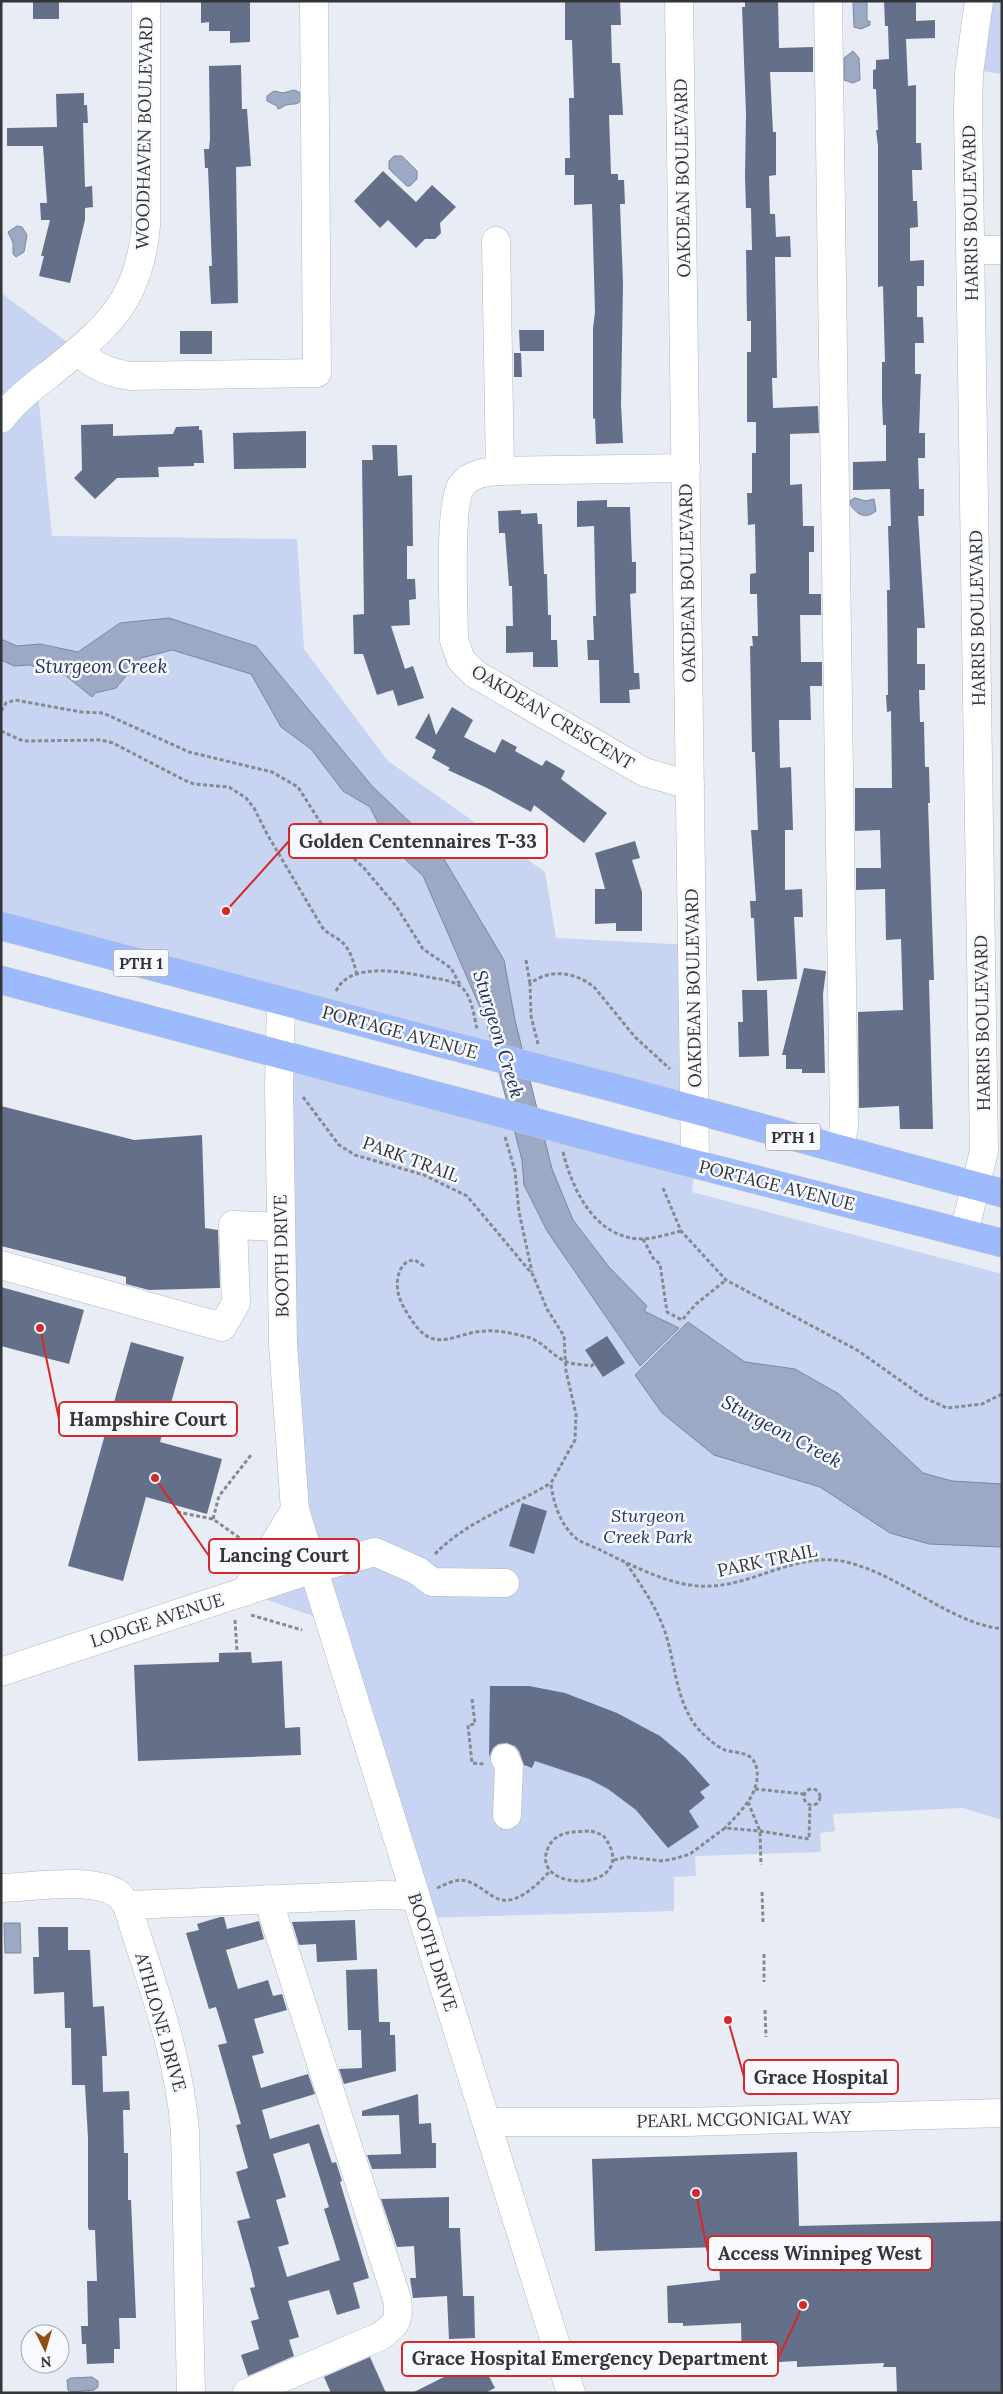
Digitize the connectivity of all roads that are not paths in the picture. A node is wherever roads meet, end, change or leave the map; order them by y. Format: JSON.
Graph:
{"nodes":[{"id":1,"x":146,"y":1,"type":"edge"},
{"id":2,"x":314,"y":1,"type":"edge"},
{"id":3,"x":679,"y":1,"type":"edge"},
{"id":4,"x":828,"y":1,"type":"edge"},
{"id":5,"x":979,"y":1,"type":"edge"},
{"id":6,"x":496,"y":241,"type":"dead end"},
{"id":7,"x":972,"y":250,"type":"junction"},
{"id":8,"x":1002,"y":250,"type":"edge"},
{"id":9,"x":78,"y":350,"type":"junction"},
{"id":10,"x":1,"y":419,"type":"edge"},
{"id":11,"x":686,"y":468,"type":"junction"},
{"id":12,"x":500,"y":471,"type":"junction"},
{"id":13,"x":690,"y":785,"type":"junction"},
{"id":14,"x":1,"y":926,"type":"edge"},
{"id":15,"x":1,"y":980,"type":"edge"},
{"id":16,"x":281,"y":1001,"type":"junction"},
{"id":17,"x":280,"y":1053,"type":"junction"},
{"id":18,"x":694,"y":1110,"type":"junction"},
{"id":19,"x":993,"y":1120,"type":"edge"},
{"id":20,"x":840,"y":1149,"type":"junction"},
{"id":21,"x":695,"y":1164,"type":"junction"},
{"id":22,"x":975,"y":1186,"type":"junction"},
{"id":23,"x":1002,"y":1194,"type":"edge"},
{"id":24,"x":281,"y":1227,"type":"junction"},
{"id":25,"x":964,"y":1233,"type":"junction"},
{"id":26,"x":1002,"y":1243,"type":"edge"},
{"id":27,"x":1,"y":1265,"type":"edge"},
{"id":28,"x":295,"y":1510,"type":"junction"},
{"id":29,"x":313,"y":1569,"type":"junction"},
{"id":30,"x":505,"y":1583,"type":"dead end"},
{"id":31,"x":248,"y":1603,"type":"junction"},
{"id":32,"x":1,"y":1672,"type":"edge"},
{"id":33,"x":507,"y":1763,"type":"road end"},
{"id":34,"x":507,"y":1815,"type":"dead end"},
{"id":35,"x":1,"y":1888,"type":"edge"},
{"id":36,"x":415,"y":1896,"type":"junction"},
{"id":37,"x":268,"y":1899,"type":"junction"},
{"id":38,"x":127,"y":1905,"type":"junction"},
{"id":39,"x":1002,"y":2113,"type":"edge"},
{"id":40,"x":487,"y":2122,"type":"junction"},
{"id":41,"x":191,"y":2393,"type":"edge"},
{"id":42,"x":247,"y":2393,"type":"edge"},
{"id":43,"x":571,"y":2393,"type":"edge"}],
"edges":[{"from":1,"to":9,"type":"street","name":"WOODHAVEN BOULEVARD"},
{"from":2,"to":9,"type":"street"},
{"from":3,"to":11,"type":"street","name":"OAKDEAN BOULEVARD"},
{"from":4,"to":20,"type":"street"},
{"from":5,"to":7,"type":"street","name":"HARRIS BOULEVARD"},
{"from":6,"to":12,"type":"street"},
{"from":7,"to":8,"type":"street"},
{"from":7,"to":19,"type":"street","name":"HARRIS BOULEVARD"},
{"from":9,"to":10,"type":"street","name":"WOODHAVEN BOULEVARD"},
{"from":11,"to":12,"type":"street","name":"OAKDEAN CRESCENT"},
{"from":11,"to":13,"type":"street","name":"OAKDEAN BOULEVARD"},
{"from":12,"to":13,"type":"street","name":"OAKDEAN CRESCENT"},
{"from":13,"to":18,"type":"street","name":"OAKDEAN BOULEVARD"},
{"from":14,"to":16,"type":"highway","name":"PORTAGE AVENUE","number":"PTH 1"},
{"from":15,"to":17,"type":"highway","name":"PORTAGE AVENUE"},
{"from":16,"to":17,"type":"street","name":"BOOTH DRIVE"},
{"from":16,"to":18,"type":"highway","name":"PORTAGE AVENUE","number":"PTH 1","bridge":true},
{"from":17,"to":21,"type":"highway","name":"PORTAGE AVENUE","bridge":true},
{"from":17,"to":24,"type":"street","name":"BOOTH DRIVE"},
{"from":18,"to":20,"type":"highway","name":"PORTAGE AVENUE","number":"PTH 1"},
{"from":18,"to":21,"type":"street","name":"OAKDEAN BOULEVARD"},
{"from":19,"to":22,"type":"street","name":"HARRIS BOULEVARD"},
{"from":20,"to":22,"type":"highway","name":"PORTAGE AVENUE","number":"PTH 1"},
{"from":21,"to":25,"type":"highway","name":"PORTAGE AVENUE"},
{"from":22,"to":23,"type":"highway","name":"PORTAGE AVENUE","number":"PTH 1"},
{"from":22,"to":25,"type":"street","name":"HARRIS BOULEVARD"},
{"from":24,"to":27,"type":"street"},
{"from":24,"to":28,"type":"street","name":"BOOTH DRIVE"},
{"from":25,"to":26,"type":"highway","name":"PORTAGE AVENUE"},
{"from":28,"to":29,"type":"street","name":"BOOTH DRIVE"},
{"from":28,"to":31,"type":"street"},
{"from":29,"to":30,"type":"street","name":"LODGE AVENUE"},
{"from":29,"to":31,"type":"street","name":"LODGE AVENUE"},
{"from":29,"to":36,"type":"street","name":"BOOTH DRIVE"},
{"from":31,"to":32,"type":"street","name":"LODGE AVENUE"},
{"from":33,"to":34,"type":"street"},
{"from":35,"to":38,"type":"street"},
{"from":36,"to":37,"type":"street"},
{"from":36,"to":40,"type":"street","name":"BOOTH DRIVE"},
{"from":37,"to":38,"type":"street"},
{"from":37,"to":42,"type":"street"},
{"from":38,"to":41,"type":"street","name":"ATHLONE DRIVE"},
{"from":39,"to":40,"type":"street","name":"PEARL MCGONIGAL WAY"},
{"from":40,"to":43,"type":"street","name":"BOOTH DRIVE"}]}
